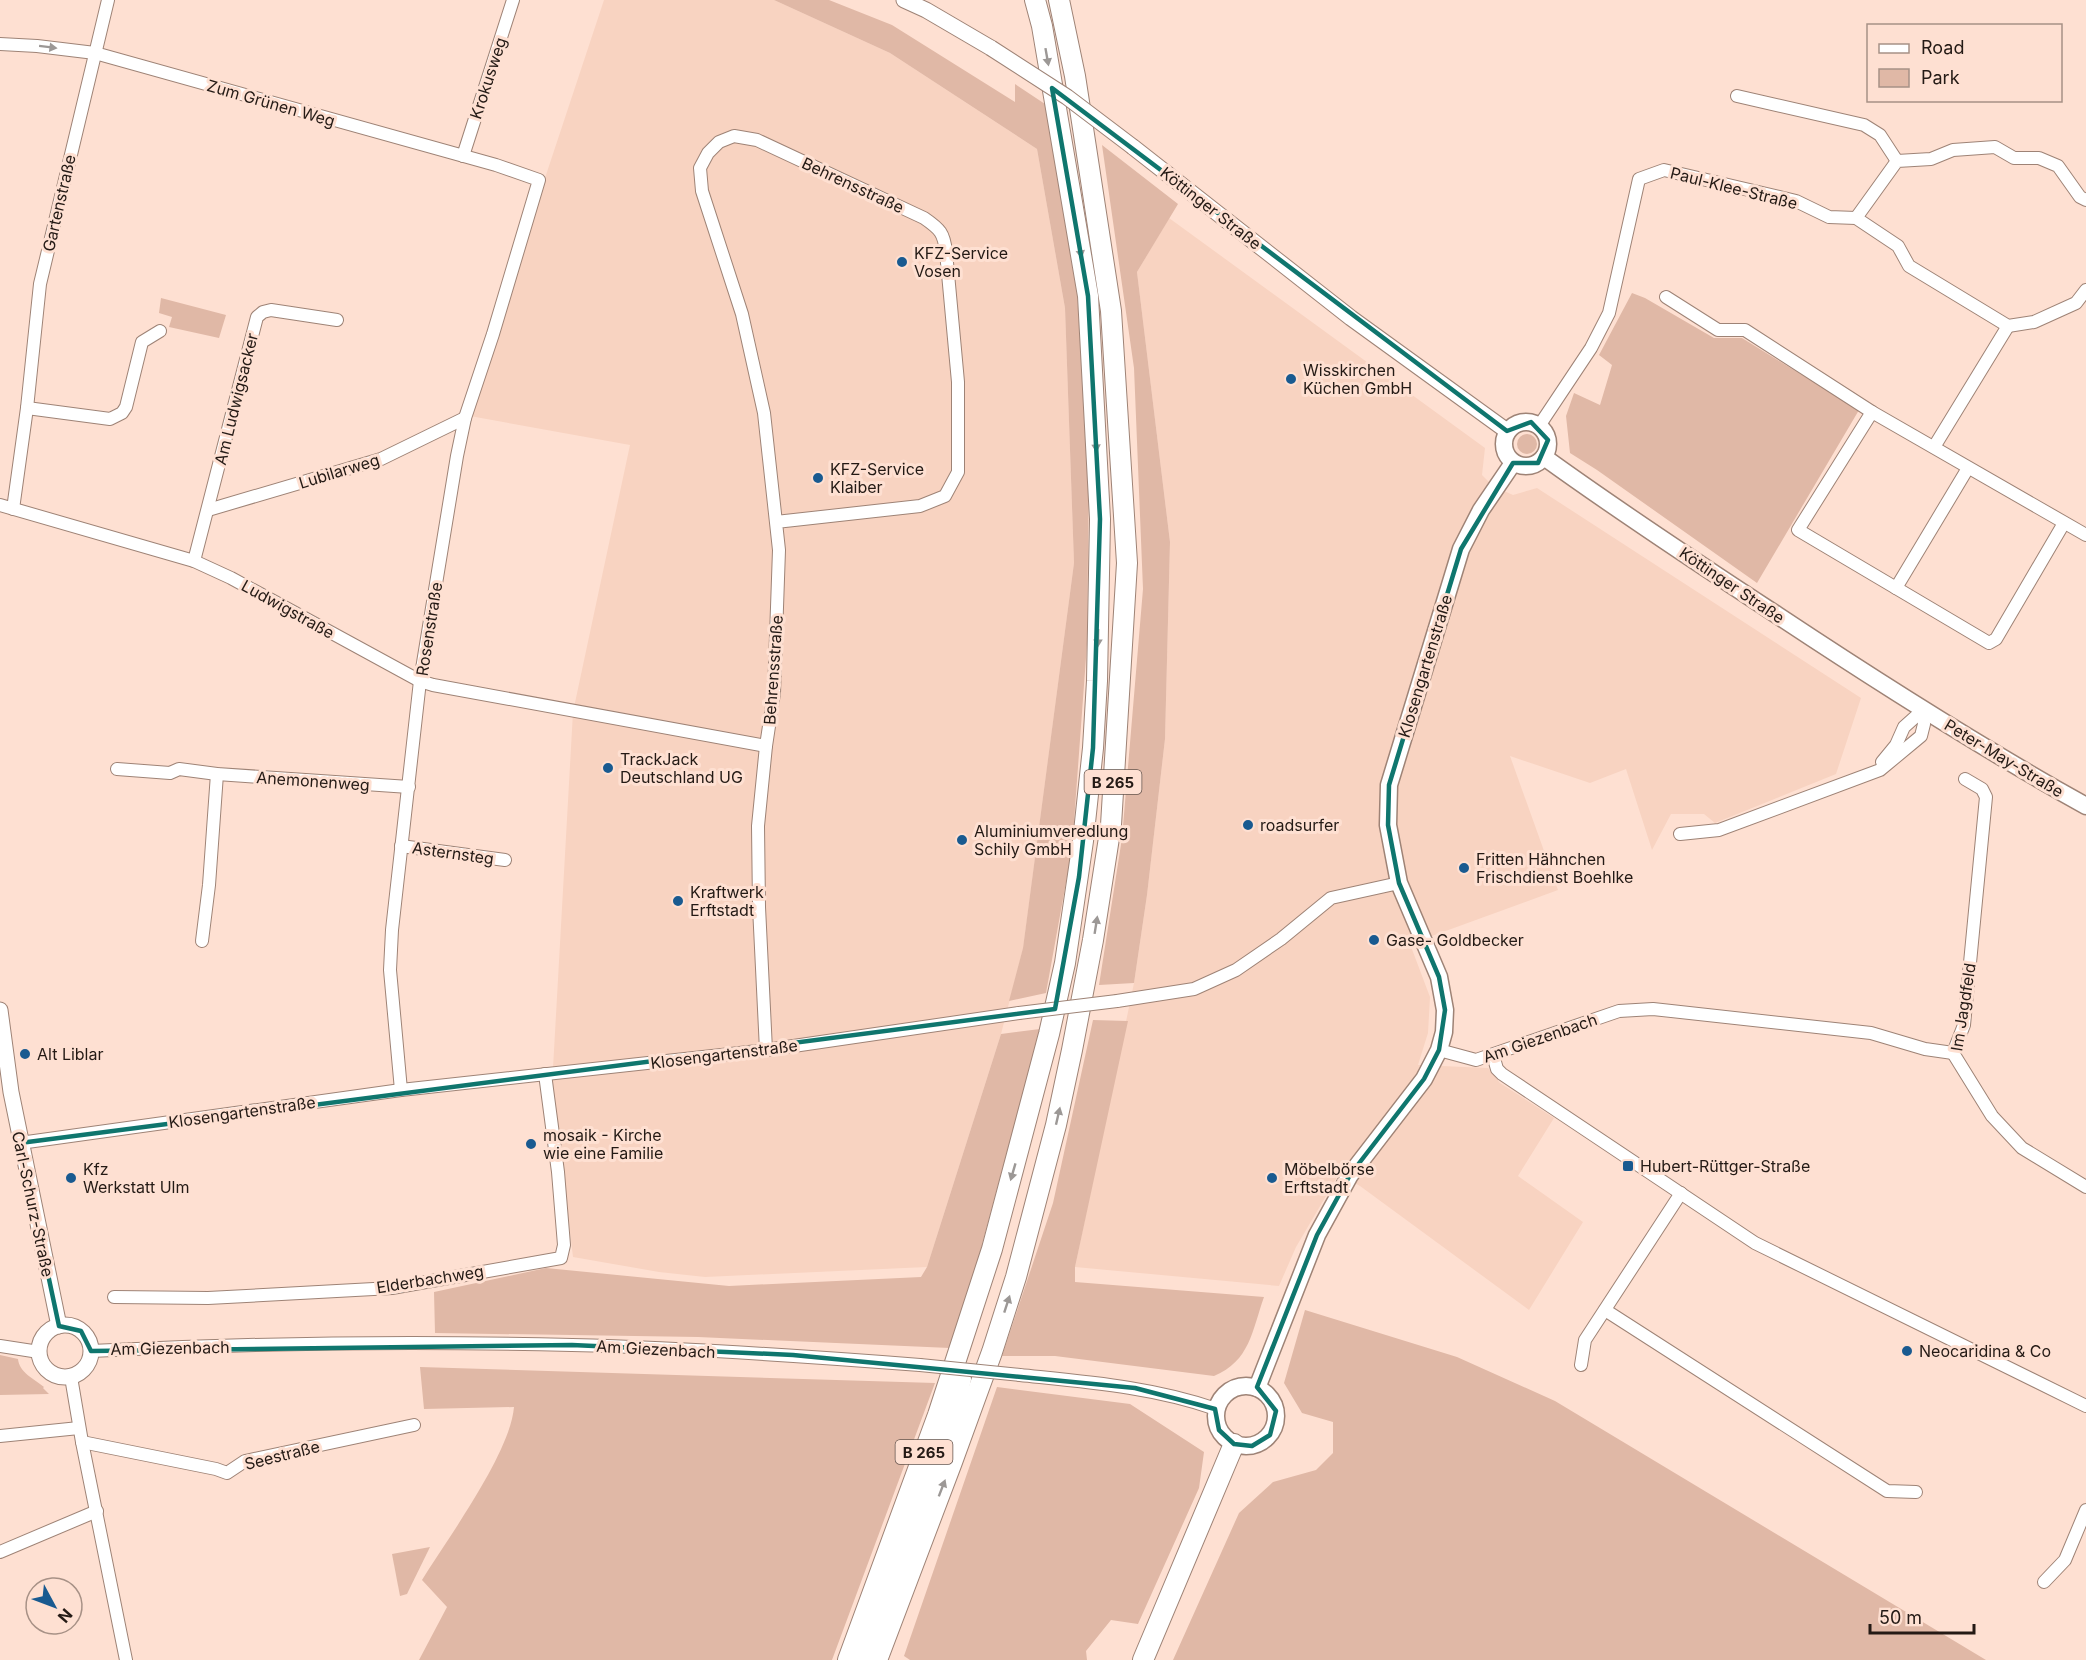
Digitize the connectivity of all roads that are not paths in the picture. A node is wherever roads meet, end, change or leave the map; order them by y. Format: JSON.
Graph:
{"nodes":[{"id":1,"x":108,"y":0,"type":"edge"},
{"id":2,"x":513,"y":0,"type":"edge"},
{"id":3,"x":904,"y":0,"type":"edge"},
{"id":4,"x":1035,"y":0,"type":"edge"},
{"id":5,"x":1059,"y":0,"type":"edge"},
{"id":6,"x":0,"y":44,"type":"edge"},
{"id":7,"x":95,"y":53,"type":"junction"},
{"id":8,"x":1737,"y":96,"type":"dead end"},
{"id":9,"x":463,"y":156,"type":"junction"},
{"id":10,"x":1897,"y":161,"type":"junction"},
{"id":11,"x":539,"y":180,"type":"joint"},
{"id":12,"x":2086,"y":200,"type":"edge"},
{"id":13,"x":1856,"y":218,"type":"junction"},
{"id":14,"x":2086,"y":290,"type":"edge"},
{"id":15,"x":1666,"y":297,"type":"dead end"},
{"id":16,"x":336,"y":320,"type":"dead end"},
{"id":17,"x":2008,"y":326,"type":"junction"},
{"id":18,"x":160,"y":331,"type":"dead end"},
{"id":19,"x":27,"y":408,"type":"junction"},
{"id":20,"x":1872,"y":412,"type":"junction"},
{"id":21,"x":465,"y":418,"type":"junction"},
{"id":22,"x":1539,"y":426,"type":"junction"},
{"id":23,"x":1507,"y":431,"type":"junction"},
{"id":24,"x":1934,"y":447,"type":"junction"},
{"id":25,"x":1544,"y":457,"type":"junction"},
{"id":26,"x":1513,"y":463,"type":"junction"},
{"id":27,"x":1968,"y":468,"type":"junction"},
{"id":28,"x":0,"y":505,"type":"edge"},
{"id":29,"x":13,"y":508,"type":"junction"},
{"id":30,"x":208,"y":510,"type":"junction"},
{"id":31,"x":776,"y":522,"type":"junction"},
{"id":32,"x":2064,"y":523,"type":"junction"},
{"id":33,"x":2086,"y":535,"type":"edge"},
{"id":34,"x":194,"y":561,"type":"junction"},
{"id":35,"x":1896,"y":588,"type":"junction"},
{"id":36,"x":420,"y":681,"type":"junction"},
{"id":37,"x":1923,"y":710,"type":"junction"},
{"id":38,"x":573,"y":712,"type":"joint"},
{"id":39,"x":766,"y":746,"type":"junction"},
{"id":40,"x":117,"y":769,"type":"dead end"},
{"id":41,"x":1871,"y":773,"type":"junction"},
{"id":42,"x":217,"y":774,"type":"junction"},
{"id":43,"x":1965,"y":779,"type":"dead end"},
{"id":44,"x":409,"y":787,"type":"junction"},
{"id":45,"x":2086,"y":806,"type":"edge"},
{"id":46,"x":1680,"y":834,"type":"dead end"},
{"id":47,"x":401,"y":846,"type":"junction"},
{"id":48,"x":505,"y":860,"type":"dead end"},
{"id":49,"x":1399,"y":883,"type":"junction"},
{"id":50,"x":202,"y":941,"type":"dead end"},
{"id":51,"x":0,"y":1010,"type":"edge"},
{"id":52,"x":766,"y":1050,"type":"junction"},
{"id":53,"x":1439,"y":1050,"type":"junction"},
{"id":54,"x":1953,"y":1053,"type":"junction"},
{"id":55,"x":1493,"y":1055,"type":"junction"},
{"id":56,"x":545,"y":1074,"type":"junction"},
{"id":57,"x":401,"y":1090,"type":"junction"},
{"id":58,"x":20,"y":1143,"type":"junction"},
{"id":59,"x":2086,"y":1187,"type":"edge"},
{"id":60,"x":1681,"y":1193,"type":"junction"},
{"id":61,"x":992,"y":1249,"type":"junction"},
{"id":62,"x":114,"y":1297,"type":"dead end"},
{"id":63,"x":1605,"y":1310,"type":"junction"},
{"id":64,"x":59,"y":1326,"type":"junction"},
{"id":65,"x":0,"y":1346,"type":"edge"},
{"id":66,"x":91,"y":1350,"type":"junction"},
{"id":67,"x":39,"y":1352,"type":"junction"},
{"id":68,"x":1581,"y":1365,"type":"dead end"},
{"id":69,"x":71,"y":1377,"type":"junction"},
{"id":70,"x":1257,"y":1388,"type":"junction"},
{"id":71,"x":2086,"y":1406,"type":"edge"},
{"id":72,"x":1216,"y":1409,"type":"junction"},
{"id":73,"x":414,"y":1425,"type":"dead end"},
{"id":74,"x":79,"y":1428,"type":"junction"},
{"id":75,"x":0,"y":1436,"type":"edge"},
{"id":76,"x":82,"y":1442,"type":"junction"},
{"id":77,"x":1234,"y":1444,"type":"junction"},
{"id":78,"x":1916,"y":1492,"type":"dead end"},
{"id":79,"x":2086,"y":1510,"type":"edge"},
{"id":80,"x":96,"y":1511,"type":"junction"},
{"id":81,"x":0,"y":1552,"type":"edge"},
{"id":82,"x":2044,"y":1582,"type":"dead end"},
{"id":83,"x":891,"y":1623,"type":"junction"},
{"id":84,"x":126,"y":1660,"type":"edge"},
{"id":85,"x":848,"y":1660,"type":"edge"},
{"id":86,"x":863,"y":1660,"type":"edge"},
{"id":87,"x":877,"y":1660,"type":"edge"},
{"id":88,"x":892,"y":1660,"type":"edge"},
{"id":89,"x":1143,"y":1660,"type":"edge"}],
"edges":[{"from":1,"to":7,"type":"street","name":"Gartenstraße"},
{"from":2,"to":9,"type":"street","name":"Krokusweg"},
{"from":3,"to":23,"type":"street","name":"Köttinger Straße","bridge":true},
{"from":4,"to":61,"type":"main road","number":"B 265","one_way":true},
{"from":83,"to":5,"type":"main road","number":"B 265","one_way":true},
{"from":6,"to":7,"type":"street","name":"Zum Grünen Weg","one_way":true},
{"from":7,"to":9,"type":"street","name":"Zum Grünen Weg"},
{"from":7,"to":19,"type":"street","name":"Gartenstraße"},
{"from":8,"to":10,"type":"street"},
{"from":9,"to":11,"type":"street","name":"Zum Grünen Weg"},
{"from":10,"to":12,"type":"street"},
{"from":10,"to":13,"type":"street"},
{"from":11,"to":21,"type":"street","name":"Rosenstraße"},
{"from":13,"to":17,"type":"street","name":"Paul-Klee-Straße"},
{"from":13,"to":22,"type":"street","name":"Paul-Klee-Straße"},
{"from":14,"to":17,"type":"street"},
{"from":15,"to":20,"type":"street"},
{"from":16,"to":30,"type":"street","name":"Am Ludwigsacker"},
{"from":17,"to":24,"type":"street"},
{"from":18,"to":19,"type":"street"},
{"from":19,"to":29,"type":"street","name":"Gartenstraße"},
{"from":20,"to":24,"type":"street"},
{"from":20,"to":35,"type":"street"},
{"from":21,"to":30,"type":"street","name":"Lubilarweg"},
{"from":21,"to":36,"type":"street","name":"Rosenstraße"},
{"from":22,"to":23,"type":"main road"},
{"from":22,"to":25,"type":"main road"},
{"from":23,"to":26,"type":"main road"},
{"from":24,"to":27,"type":"street"},
{"from":25,"to":26,"type":"main road"},
{"from":25,"to":37,"type":"main road","name":"Köttinger Straße"},
{"from":26,"to":49,"type":"main road","name":"Klosengartenstraße"},
{"from":27,"to":32,"type":"street"},
{"from":27,"to":35,"type":"street"},
{"from":28,"to":29,"type":"street","name":"Ludwigstraße"},
{"from":29,"to":34,"type":"street","name":"Ludwigstraße"},
{"from":30,"to":34,"type":"street","name":"Am Ludwigsacker"},
{"from":31,"to":31,"type":"street","name":"Behrensstraße"},
{"from":31,"to":39,"type":"street","name":"Behrensstraße"},
{"from":32,"to":33,"type":"street"},
{"from":32,"to":35,"type":"street"},
{"from":34,"to":36,"type":"street","name":"Ludwigstraße"},
{"from":36,"to":38,"type":"street","name":"Ludwigstraße"},
{"from":36,"to":44,"type":"street","name":"Rosenstraße"},
{"from":37,"to":41,"type":"street"},
{"from":37,"to":41,"type":"street"},
{"from":37,"to":45,"type":"main road","name":"Peter-May-Straße"},
{"from":38,"to":39,"type":"street","name":"Behrensstraße"},
{"from":39,"to":52,"type":"street","name":"Behrensstraße"},
{"from":40,"to":42,"type":"street","name":"Anemonenweg"},
{"from":41,"to":46,"type":"street"},
{"from":42,"to":44,"type":"street","name":"Anemonenweg"},
{"from":42,"to":50,"type":"street"},
{"from":43,"to":54,"type":"street","name":"Im Jagdfeld"},
{"from":44,"to":47,"type":"street","name":"Rosenstraße"},
{"from":47,"to":48,"type":"street","name":"Asternsteg"},
{"from":47,"to":57,"type":"street","name":"Rosenstraße"},
{"from":49,"to":52,"type":"street","name":"Klosengartenstraße","bridge":true},
{"from":49,"to":53,"type":"main road","name":"Klosengartenstraße"},
{"from":51,"to":58,"type":"street","name":"Carl-Schurz-Straße"},
{"from":52,"to":56,"type":"street","name":"Klosengartenstraße"},
{"from":53,"to":55,"type":"street","name":"Am Giezenbach"},
{"from":53,"to":70,"type":"main road"},
{"from":54,"to":55,"type":"street","name":"Am Giezenbach"},
{"from":54,"to":59,"type":"street","name":"Im Jagdfeld"},
{"from":55,"to":60,"type":"street"},
{"from":56,"to":57,"type":"street","name":"Klosengartenstraße"},
{"from":56,"to":62,"type":"street","name":"Elderbachweg"},
{"from":57,"to":58,"type":"street","name":"Klosengartenstraße"},
{"from":58,"to":64,"type":"street","name":"Carl-Schurz-Straße"},
{"from":60,"to":63,"type":"street"},
{"from":60,"to":71,"type":"street"},
{"from":61,"to":85,"type":"main road","number":"B 265"},
{"from":61,"to":86,"type":"main road"},
{"from":63,"to":68,"type":"street"},
{"from":63,"to":78,"type":"street"},
{"from":64,"to":66,"type":"street"},
{"from":64,"to":67,"type":"street"},
{"from":65,"to":67,"type":"street"},
{"from":66,"to":69,"type":"street"},
{"from":66,"to":72,"type":"street","name":"Am Giezenbach","bridge":true},
{"from":67,"to":69,"type":"street"},
{"from":69,"to":74,"type":"street"},
{"from":70,"to":72,"type":"main road"},
{"from":70,"to":77,"type":"main road"},
{"from":72,"to":77,"type":"main road"},
{"from":73,"to":76,"type":"street","name":"Seestraße"},
{"from":74,"to":75,"type":"street"},
{"from":74,"to":76,"type":"street"},
{"from":76,"to":80,"type":"street"},
{"from":77,"to":89,"type":"main road"},
{"from":79,"to":82,"type":"street"},
{"from":80,"to":81,"type":"street"},
{"from":80,"to":84,"type":"street"},
{"from":83,"to":87,"type":"main road","number":"B 265"},
{"from":83,"to":88,"type":"main road","number":"B 265"}]}
